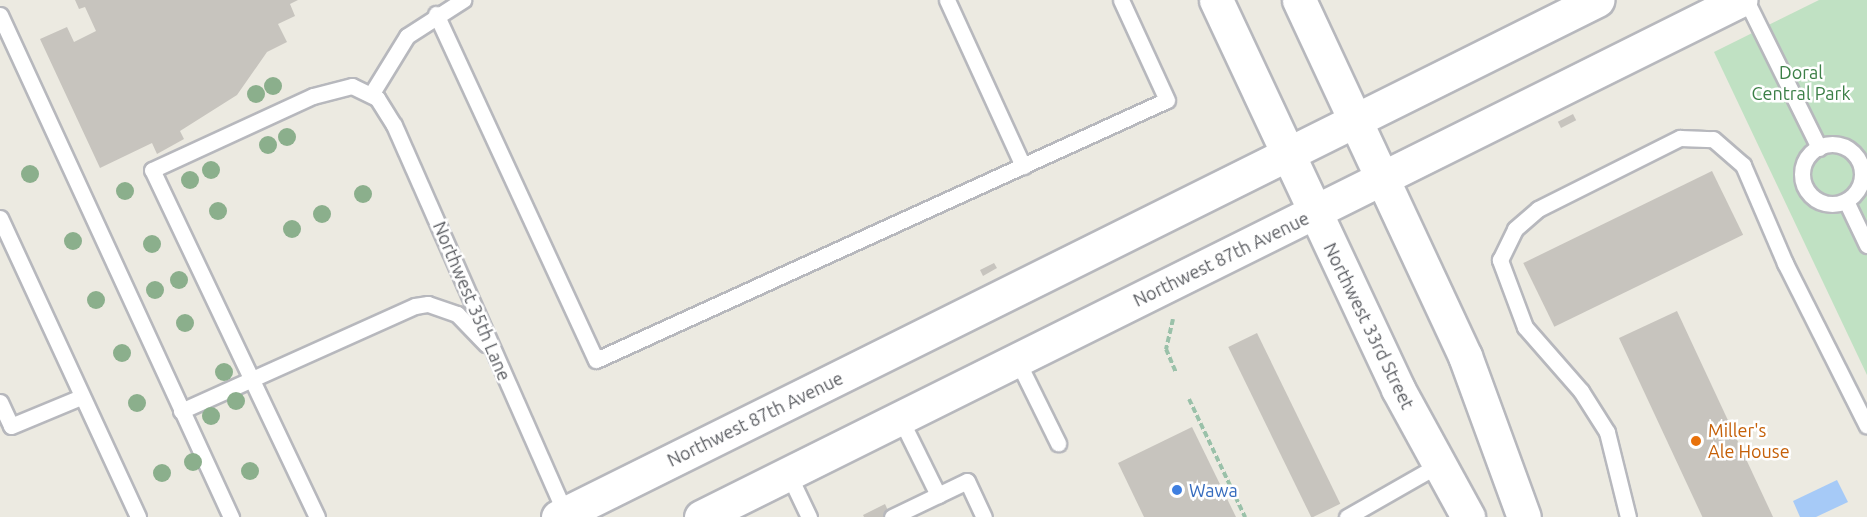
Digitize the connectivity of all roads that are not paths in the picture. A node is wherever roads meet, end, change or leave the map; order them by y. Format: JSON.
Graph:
{"nodes":[{"id":1,"x":464,"y":0,"type":"edge"},
{"id":2,"x":947,"y":0,"type":"edge"},
{"id":3,"x":1121,"y":0,"type":"edge"},
{"id":4,"x":1216,"y":0,"type":"edge"},
{"id":5,"x":1299,"y":0,"type":"edge"},
{"id":6,"x":1597,"y":0,"type":"edge"},
{"id":7,"x":1740,"y":0,"type":"edge"},
{"id":8,"x":1746,"y":0,"type":"edge"},
{"id":9,"x":436,"y":14,"type":"junction"},
{"id":10,"x":0,"y":15,"type":"edge"},
{"id":11,"x":372,"y":93,"type":"junction"},
{"id":12,"x":1354,"y":121,"type":"junction"},
{"id":13,"x":1819,"y":148,"type":"junction"},
{"id":14,"x":1288,"y":154,"type":"junction"},
{"id":15,"x":1023,"y":166,"type":"junction"},
{"id":16,"x":1382,"y":180,"type":"junction"},
{"id":17,"x":1846,"y":201,"type":"junction"},
{"id":18,"x":1314,"y":213,"type":"junction"},
{"id":19,"x":0,"y":218,"type":"edge"},
{"id":20,"x":1867,"y":245,"type":"edge"},
{"id":21,"x":490,"y":348,"type":"junction"},
{"id":22,"x":1017,"y":360,"type":"junction"},
{"id":23,"x":251,"y":379,"type":"junction"},
{"id":24,"x":81,"y":397,"type":"junction"},
{"id":25,"x":0,"y":402,"type":"edge"},
{"id":26,"x":181,"y":411,"type":"junction"},
{"id":27,"x":900,"y":417,"type":"junction"},
{"id":28,"x":1867,"y":426,"type":"edge"},
{"id":29,"x":1058,"y":443,"type":"dead end"},
{"id":30,"x":1438,"y":465,"type":"junction"},
{"id":31,"x":788,"y":473,"type":"junction"},
{"id":32,"x":938,"y":495,"type":"junction"},
{"id":33,"x":562,"y":515,"type":"edge"},
{"id":34,"x":138,"y":517,"type":"edge"},
{"id":35,"x":231,"y":517,"type":"edge"},
{"id":36,"x":317,"y":517,"type":"edge"},
{"id":37,"x":701,"y":517,"type":"edge"},
{"id":38,"x":809,"y":517,"type":"edge"},
{"id":39,"x":892,"y":517,"type":"edge"},
{"id":40,"x":984,"y":517,"type":"edge"},
{"id":41,"x":1347,"y":517,"type":"edge"},
{"id":42,"x":1468,"y":517,"type":"edge"},
{"id":43,"x":1524,"y":517,"type":"edge"},
{"id":44,"x":1628,"y":517,"type":"edge"}],
"edges":[{"from":1,"to":9,"type":"lane"},
{"from":2,"to":15,"type":"lane"},
{"from":3,"to":15,"type":"lane"},
{"from":4,"to":14,"type":"main road","name":"Northwest 33rd Street"},
{"from":5,"to":12,"type":"main road"},
{"from":6,"to":12,"type":"main road","name":"Northwest 87th Avenue"},
{"from":7,"to":16,"type":"main road","name":"Northwest 87th Avenue"},
{"from":8,"to":13,"type":"lane"},
{"from":9,"to":11,"type":"lane"},
{"from":9,"to":15,"type":"lane"},
{"from":10,"to":26,"type":"lane"},
{"from":11,"to":21,"type":"lane","name":"Northwest 35th Lane"},
{"from":11,"to":23,"type":"lane"},
{"from":12,"to":14,"type":"main road","name":"Northwest 87th Avenue"},
{"from":12,"to":16,"type":"main road"},
{"from":13,"to":17,"type":"lane"},
{"from":13,"to":17,"type":"lane"},
{"from":14,"to":18,"type":"main road","name":"Northwest 33rd Street"},
{"from":14,"to":33,"type":"main road","name":"Northwest 87th Avenue"},
{"from":16,"to":18,"type":"main road","name":"Northwest 87th Avenue"},
{"from":16,"to":43,"type":"main road"},
{"from":17,"to":20,"type":"lane"},
{"from":18,"to":22,"type":"main road","name":"Northwest 87th Avenue"},
{"from":18,"to":30,"type":"main road","name":"Northwest 33rd Street"},
{"from":19,"to":24,"type":"lane"},
{"from":21,"to":23,"type":"lane"},
{"from":21,"to":33,"type":"lane","name":"Northwest 35th Lane"},
{"from":22,"to":27,"type":"main road","name":"Northwest 87th Avenue"},
{"from":22,"to":29,"type":"lane"},
{"from":23,"to":26,"type":"lane"},
{"from":23,"to":36,"type":"lane"},
{"from":24,"to":25,"type":"lane"},
{"from":24,"to":34,"type":"lane"},
{"from":26,"to":35,"type":"lane"},
{"from":27,"to":31,"type":"main road","name":"Northwest 87th Avenue"},
{"from":27,"to":32,"type":"lane"},
{"from":28,"to":44,"type":"lane"},
{"from":30,"to":41,"type":"lane"},
{"from":30,"to":42,"type":"main road","name":"Northwest 33rd Street"},
{"from":31,"to":37,"type":"main road","name":"Northwest 87th Avenue"},
{"from":31,"to":38,"type":"lane"},
{"from":32,"to":39,"type":"lane"},
{"from":32,"to":40,"type":"lane"}]}
